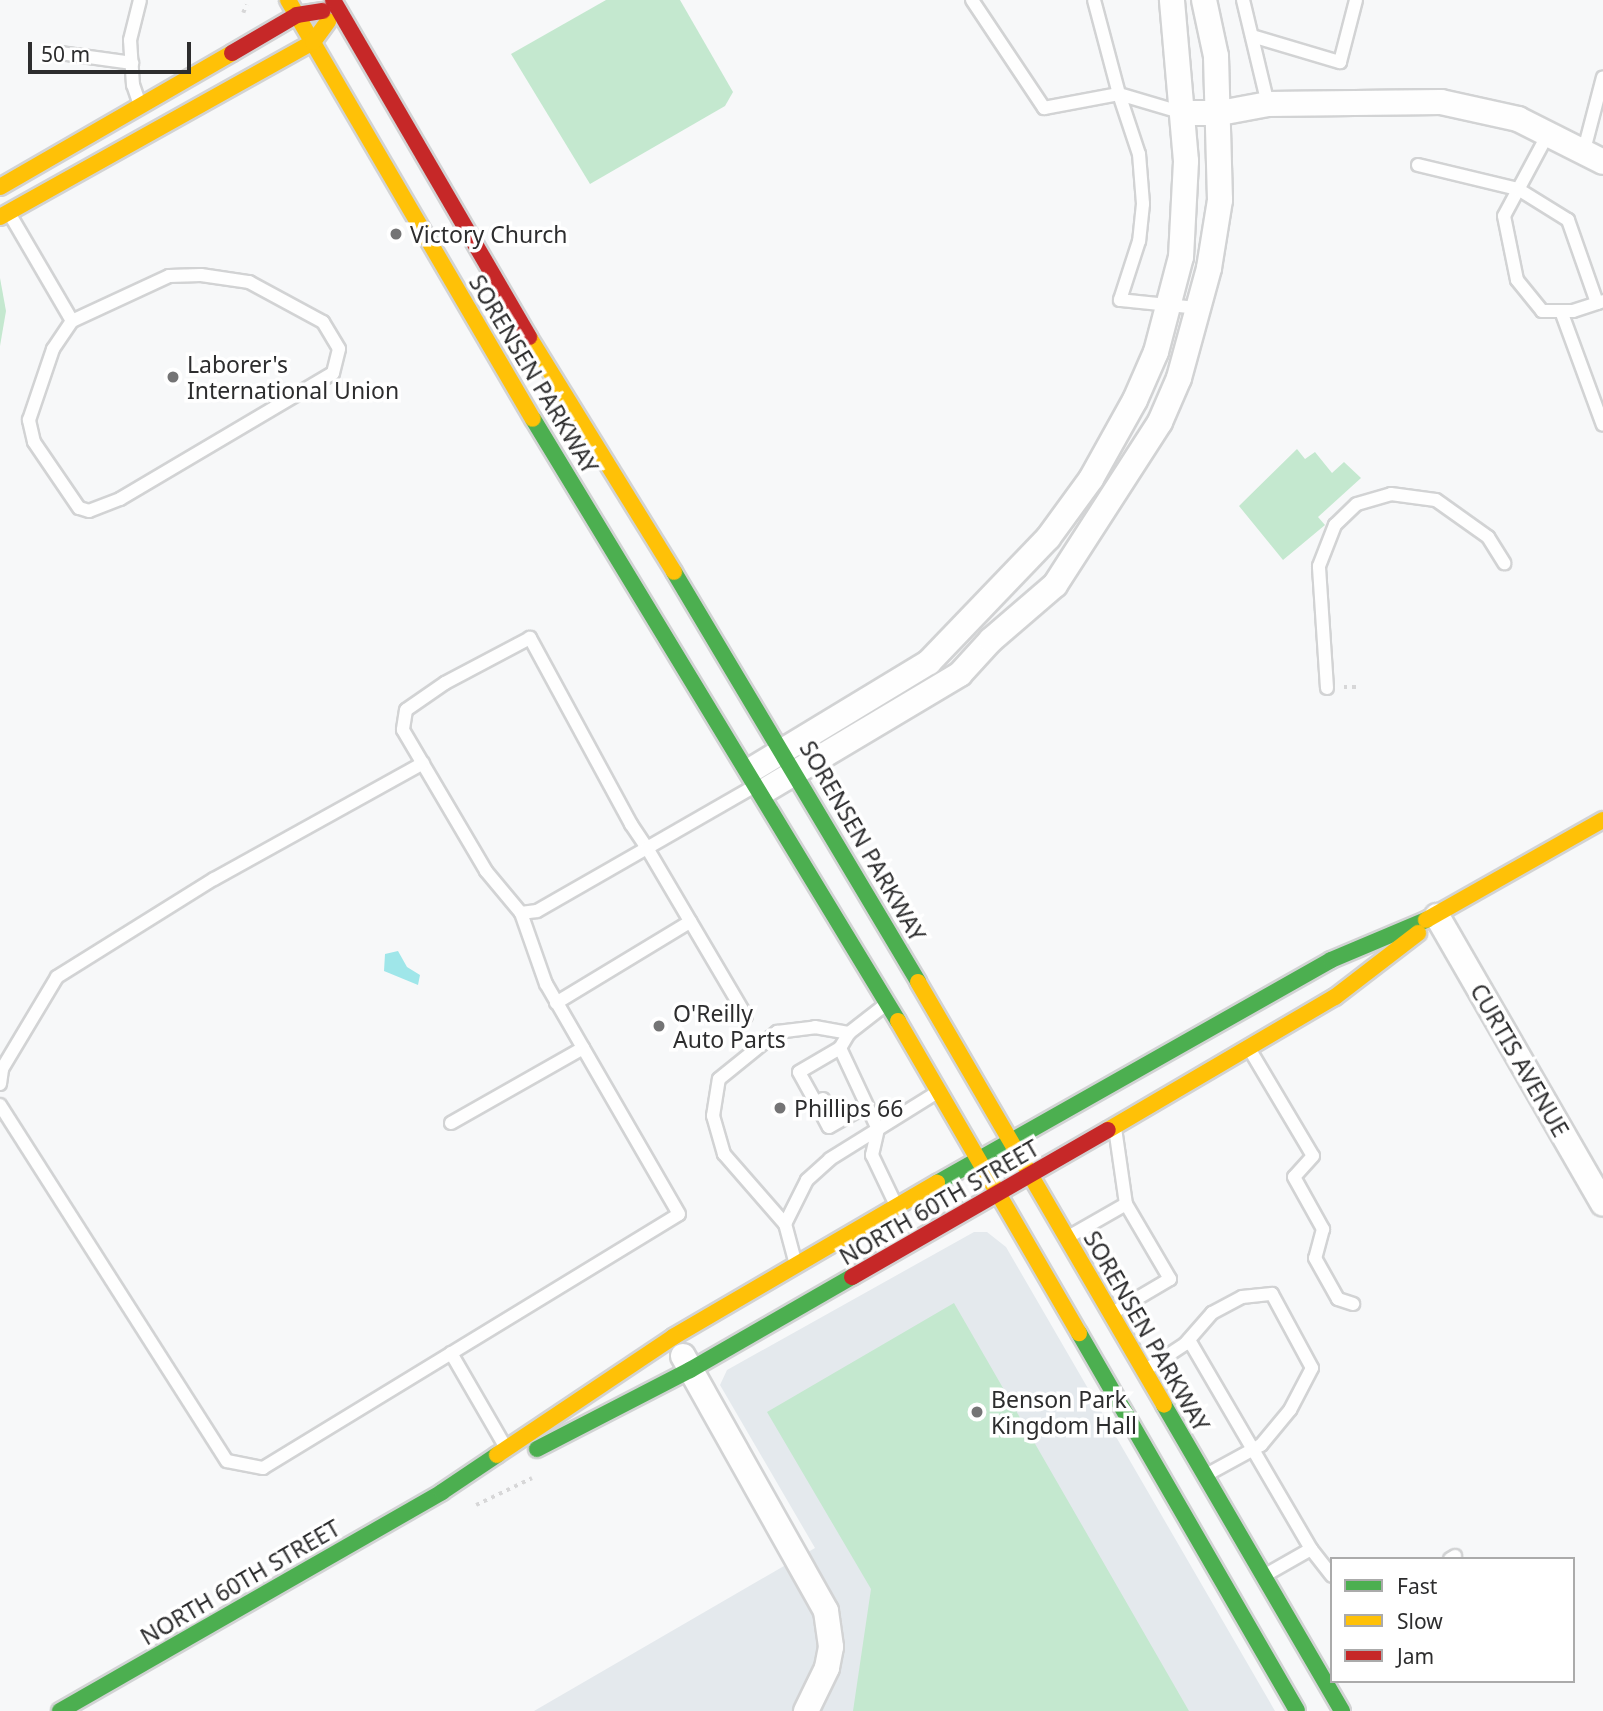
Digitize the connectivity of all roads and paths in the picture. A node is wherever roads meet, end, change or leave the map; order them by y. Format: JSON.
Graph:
{"nodes":[{"id":1,"x":140,"y":0,"type":"edge"},
{"id":2,"x":288,"y":0,"type":"edge"},
{"id":3,"x":972,"y":0,"type":"edge"},
{"id":4,"x":1094,"y":0,"type":"edge"},
{"id":5,"x":1172,"y":0,"type":"edge"},
{"id":6,"x":1204,"y":0,"type":"edge"},
{"id":7,"x":1243,"y":0,"type":"edge"},
{"id":8,"x":1356,"y":0,"type":"edge"},
{"id":9,"x":341,"y":3,"type":"edge"},
{"id":10,"x":297,"y":15,"type":"junction"},
{"id":11,"x":1252,"y":36,"type":"junction"},
{"id":12,"x":313,"y":42,"type":"junction"},
{"id":13,"x":60,"y":53,"type":"dead end"},
{"id":14,"x":132,"y":63,"type":"junction"},
{"id":15,"x":1603,"y":76,"type":"edge"},
{"id":16,"x":1119,"y":94,"type":"junction"},
{"id":17,"x":140,"y":104,"type":"junction"},
{"id":18,"x":1268,"y":104,"type":"junction"},
{"id":19,"x":1183,"y":113,"type":"junction"},
{"id":20,"x":1220,"y":113,"type":"junction"},
{"id":21,"x":156,"y":132,"type":"junction"},
{"id":22,"x":1549,"y":132,"type":"junction"},
{"id":23,"x":1593,"y":156,"type":"edge"},
{"id":24,"x":1418,"y":165,"type":"dead end"},
{"id":25,"x":0,"y":187,"type":"edge"},
{"id":26,"x":1518,"y":189,"type":"junction"},
{"id":27,"x":0,"y":198,"type":"edge"},
{"id":28,"x":4,"y":215,"type":"edge"},
{"id":29,"x":1600,"y":302,"type":"edge"},
{"id":30,"x":1166,"y":303,"type":"junction"},
{"id":31,"x":1198,"y":308,"type":"junction"},
{"id":32,"x":1561,"y":311,"type":"junction"},
{"id":33,"x":72,"y":321,"type":"junction"},
{"id":34,"x":1603,"y":425,"type":"edge"},
{"id":35,"x":1504,"y":563,"type":"dead end"},
{"id":36,"x":1327,"y":688,"type":"dead end"},
{"id":37,"x":784,"y":751,"type":"junction"},
{"id":38,"x":423,"y":763,"type":"junction"},
{"id":39,"x":797,"y":773,"type":"junction"},
{"id":40,"x":758,"y":782,"type":"junction"},
{"id":41,"x":1603,"y":820,"type":"edge"},
{"id":42,"x":647,"y":848,"type":"junction"},
{"id":43,"x":521,"y":913,"type":"junction"},
{"id":44,"x":1437,"y":916,"type":"junction"},
{"id":45,"x":690,"y":922,"type":"junction"},
{"id":46,"x":556,"y":1003,"type":"junction"},
{"id":47,"x":888,"y":1003,"type":"junction"},
{"id":48,"x":747,"y":1016,"type":"dead end"},
{"id":49,"x":849,"y":1033,"type":"junction"},
{"id":50,"x":583,"y":1048,"type":"junction"},
{"id":51,"x":840,"y":1048,"type":"junction"},
{"id":52,"x":1250,"y":1049,"type":"junction"},
{"id":53,"x":0,"y":1084,"type":"edge"},
{"id":54,"x":939,"y":1091,"type":"junction"},
{"id":55,"x":0,"y":1105,"type":"edge"},
{"id":56,"x":866,"y":1106,"type":"junction"},
{"id":57,"x":452,"y":1123,"type":"dead end"},
{"id":58,"x":1115,"y":1127,"type":"junction"},
{"id":59,"x":878,"y":1129,"type":"junction"},
{"id":60,"x":1011,"y":1142,"type":"junction"},
{"id":61,"x":978,"y":1160,"type":"junction"},
{"id":62,"x":1031,"y":1176,"type":"junction"},
{"id":63,"x":998,"y":1194,"type":"junction"},
{"id":64,"x":1126,"y":1204,"type":"junction"},
{"id":65,"x":1603,"y":1204,"type":"edge"},
{"id":66,"x":897,"y":1207,"type":"junction"},
{"id":67,"x":785,"y":1224,"type":"junction"},
{"id":68,"x":1067,"y":1238,"type":"junction"},
{"id":69,"x":796,"y":1265,"type":"junction"},
{"id":70,"x":1353,"y":1304,"type":"dead end"},
{"id":71,"x":1111,"y":1314,"type":"junction"},
{"id":72,"x":673,"y":1337,"type":"junction"},
{"id":73,"x":1189,"y":1340,"type":"junction"},
{"id":74,"x":451,"y":1353,"type":"junction"},
{"id":75,"x":690,"y":1370,"type":"junction"},
{"id":76,"x":1144,"y":1371,"type":"junction"},
{"id":77,"x":505,"y":1446,"type":"junction"},
{"id":78,"x":1253,"y":1449,"type":"junction"},
{"id":79,"x":514,"y":1461,"type":"junction"},
{"id":80,"x":1205,"y":1475,"type":"junction"},
{"id":81,"x":442,"y":1492,"type":"junction"},
{"id":82,"x":1311,"y":1549,"type":"junction"},
{"id":83,"x":1330,"y":1573,"type":"edge"},
{"id":84,"x":1247,"y":1585,"type":"junction"},
{"id":85,"x":60,"y":1711,"type":"edge"},
{"id":86,"x":806,"y":1711,"type":"edge"},
{"id":87,"x":1297,"y":1711,"type":"edge"},
{"id":88,"x":1342,"y":1711,"type":"edge"}],
"edges":[{"from":1,"to":14,"type":"lane"},
{"from":2,"to":10,"type":"main road","name":"SORENSEN PARKWAY"},
{"from":3,"to":16,"type":"lane"},
{"from":4,"to":16,"type":"lane"},
{"from":5,"to":19,"type":"street"},
{"from":6,"to":20,"type":"street"},
{"from":7,"to":11,"type":"lane"},
{"from":8,"to":11,"type":"lane"},
{"from":9,"to":10,"type":"main road"},
{"from":9,"to":12,"type":"main road"},
{"from":9,"to":37,"type":"main road","name":"SORENSEN PARKWAY"},
{"from":10,"to":12,"type":"main road","name":"SORENSEN PARKWAY"},
{"from":10,"to":17,"type":"main road"},
{"from":11,"to":18,"type":"lane"},
{"from":12,"to":21,"type":"main road"},
{"from":12,"to":40,"type":"main road","name":"SORENSEN PARKWAY"},
{"from":13,"to":14,"type":"lane"},
{"from":14,"to":17,"type":"lane"},
{"from":15,"to":23,"type":"lane"},
{"from":16,"to":19,"type":"lane"},
{"from":16,"to":30,"type":"lane"},
{"from":17,"to":21,"type":"lane"},
{"from":17,"to":25,"type":"main road"},
{"from":18,"to":20,"type":"street"},
{"from":18,"to":22,"type":"street"},
{"from":19,"to":20,"type":"street"},
{"from":19,"to":30,"type":"street"},
{"from":20,"to":31,"type":"street"},
{"from":21,"to":28,"type":"main road"},
{"from":22,"to":23,"type":"street"},
{"from":22,"to":26,"type":"lane"},
{"from":24,"to":26,"type":"lane"},
{"from":26,"to":29,"type":"lane"},
{"from":26,"to":32,"type":"lane"},
{"from":27,"to":28,"type":"lane"},
{"from":28,"to":33,"type":"lane"},
{"from":29,"to":32,"type":"lane"},
{"from":30,"to":31,"type":"lane"},
{"from":30,"to":37,"type":"street"},
{"from":31,"to":39,"type":"street"},
{"from":32,"to":34,"type":"lane"},
{"from":33,"to":33,"type":"lane"},
{"from":35,"to":36,"type":"lane"},
{"from":37,"to":39,"type":"main road","name":"SORENSEN PARKWAY"},
{"from":37,"to":40,"type":"street"},
{"from":38,"to":42,"type":"lane"},
{"from":38,"to":43,"type":"lane"},
{"from":38,"to":53,"type":"lane"},
{"from":39,"to":40,"type":"street"},
{"from":39,"to":60,"type":"main road","name":"SORENSEN PARKWAY"},
{"from":40,"to":42,"type":"lane"},
{"from":40,"to":47,"type":"main road","name":"SORENSEN PARKWAY"},
{"from":41,"to":44,"type":"main road","name":"NORTH 60TH STREET"},
{"from":42,"to":43,"type":"lane"},
{"from":42,"to":45,"type":"lane"},
{"from":43,"to":46,"type":"lane"},
{"from":44,"to":52,"type":"main road","name":"NORTH 60TH STREET"},
{"from":44,"to":60,"type":"main road","name":"NORTH 60TH STREET"},
{"from":44,"to":65,"type":"street","name":"CURTIS AVENUE"},
{"from":45,"to":46,"type":"lane"},
{"from":45,"to":48,"type":"lane"},
{"from":46,"to":50,"type":"lane"},
{"from":47,"to":49,"type":"lane"},
{"from":47,"to":54,"type":"main road","name":"SORENSEN PARKWAY"},
{"from":49,"to":51,"type":"lane"},
{"from":49,"to":67,"type":"lane"},
{"from":50,"to":57,"type":"lane"},
{"from":50,"to":74,"type":"lane"},
{"from":51,"to":56,"type":"lane"},
{"from":51,"to":56,"type":"lane"},
{"from":52,"to":58,"type":"main road","name":"NORTH 60TH STREET"},
{"from":52,"to":70,"type":"lane"},
{"from":54,"to":59,"type":"lane"},
{"from":54,"to":61,"type":"main road","name":"SORENSEN PARKWAY"},
{"from":55,"to":74,"type":"lane"},
{"from":56,"to":59,"type":"lane"},
{"from":58,"to":62,"type":"main road","name":"NORTH 60TH STREET"},
{"from":58,"to":64,"type":"lane"},
{"from":59,"to":66,"type":"lane"},
{"from":59,"to":67,"type":"lane"},
{"from":60,"to":61,"type":"main road","name":"NORTH 60TH STREET"},
{"from":60,"to":62,"type":"main road","name":"SORENSEN PARKWAY"},
{"from":61,"to":63,"type":"main road","name":"SORENSEN PARKWAY"},
{"from":61,"to":66,"type":"main road","name":"NORTH 60TH STREET"},
{"from":62,"to":63,"type":"main road","name":"NORTH 60TH STREET"},
{"from":62,"to":68,"type":"main road","name":"SORENSEN PARKWAY"},
{"from":63,"to":75,"type":"main road","name":"NORTH 60TH STREET"},
{"from":63,"to":84,"type":"main road","name":"SORENSEN PARKWAY"},
{"from":64,"to":68,"type":"lane"},
{"from":64,"to":71,"type":"lane"},
{"from":66,"to":69,"type":"main road","name":"NORTH 60TH STREET"},
{"from":67,"to":69,"type":"lane"},
{"from":68,"to":71,"type":"main road","name":"SORENSEN PARKWAY"},
{"from":69,"to":72,"type":"main road","name":"NORTH 60TH STREET"},
{"from":71,"to":76,"type":"main road","name":"SORENSEN PARKWAY"},
{"from":72,"to":75,"type":"street"},
{"from":72,"to":77,"type":"main road","name":"NORTH 60TH STREET"},
{"from":73,"to":76,"type":"lane"},
{"from":73,"to":78,"type":"lane"},
{"from":73,"to":78,"type":"lane"},
{"from":74,"to":77,"type":"lane"},
{"from":75,"to":79,"type":"main road","name":"NORTH 60TH STREET"},
{"from":75,"to":86,"type":"street"},
{"from":76,"to":80,"type":"main road","name":"SORENSEN PARKWAY"},
{"from":77,"to":79,"type":"lane"},
{"from":77,"to":81,"type":"main road","name":"NORTH 60TH STREET"},
{"from":78,"to":80,"type":"lane"},
{"from":78,"to":82,"type":"lane"},
{"from":79,"to":81,"type":"main road","name":"NORTH 60TH STREET"},
{"from":80,"to":84,"type":"main road","name":"SORENSEN PARKWAY"},
{"from":81,"to":85,"type":"main road","name":"NORTH 60TH STREET"},
{"from":82,"to":83,"type":"lane"},
{"from":82,"to":84,"type":"lane"},
{"from":84,"to":87,"type":"main road","name":"SORENSEN PARKWAY"},
{"from":84,"to":88,"type":"main road","name":"SORENSEN PARKWAY"}]}
